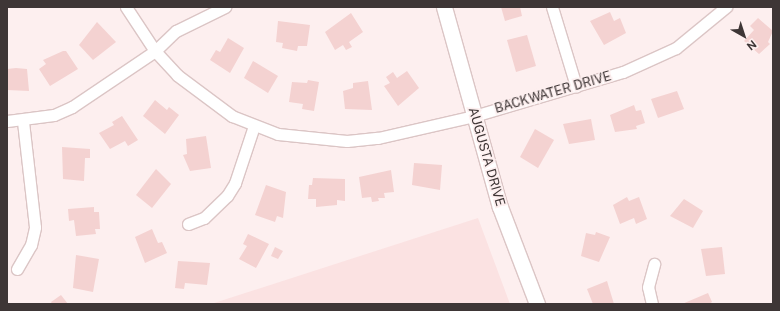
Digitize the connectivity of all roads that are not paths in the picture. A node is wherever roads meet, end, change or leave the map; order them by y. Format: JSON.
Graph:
{"nodes":[{"id":1,"x":126,"y":7,"type":"edge"},
{"id":2,"x":225,"y":7,"type":"edge"},
{"id":3,"x":444,"y":7,"type":"edge"},
{"id":4,"x":552,"y":7,"type":"edge"},
{"id":5,"x":726,"y":7,"type":"edge"},
{"id":6,"x":155,"y":51,"type":"junction"},
{"id":7,"x":576,"y":86,"type":"junction"},
{"id":8,"x":474,"y":116,"type":"junction"},
{"id":9,"x":7,"y":121,"type":"edge"},
{"id":10,"x":22,"y":121,"type":"junction"},
{"id":11,"x":254,"y":126,"type":"junction"},
{"id":12,"x":188,"y":224,"type":"dead end"},
{"id":13,"x":654,"y":264,"type":"dead end"},
{"id":14,"x":17,"y":269,"type":"dead end"},
{"id":15,"x":536,"y":304,"type":"edge"},
{"id":16,"x":652,"y":304,"type":"edge"}],
"edges":[{"from":1,"to":6,"type":"street","name":"BACKWATER DRIVE"},
{"from":2,"to":6,"type":"street"},
{"from":3,"to":8,"type":"street","name":"AUGUSTA DRIVE"},
{"from":4,"to":7,"type":"street"},
{"from":5,"to":7,"type":"street","name":"BACKWATER DRIVE"},
{"from":6,"to":10,"type":"street"},
{"from":6,"to":11,"type":"street","name":"BACKWATER DRIVE"},
{"from":7,"to":8,"type":"street","name":"BACKWATER DRIVE"},
{"from":8,"to":11,"type":"street","name":"BACKWATER DRIVE"},
{"from":8,"to":15,"type":"street","name":"AUGUSTA DRIVE"},
{"from":9,"to":10,"type":"street"},
{"from":10,"to":14,"type":"street"},
{"from":11,"to":12,"type":"street"},
{"from":13,"to":16,"type":"street"}]}
